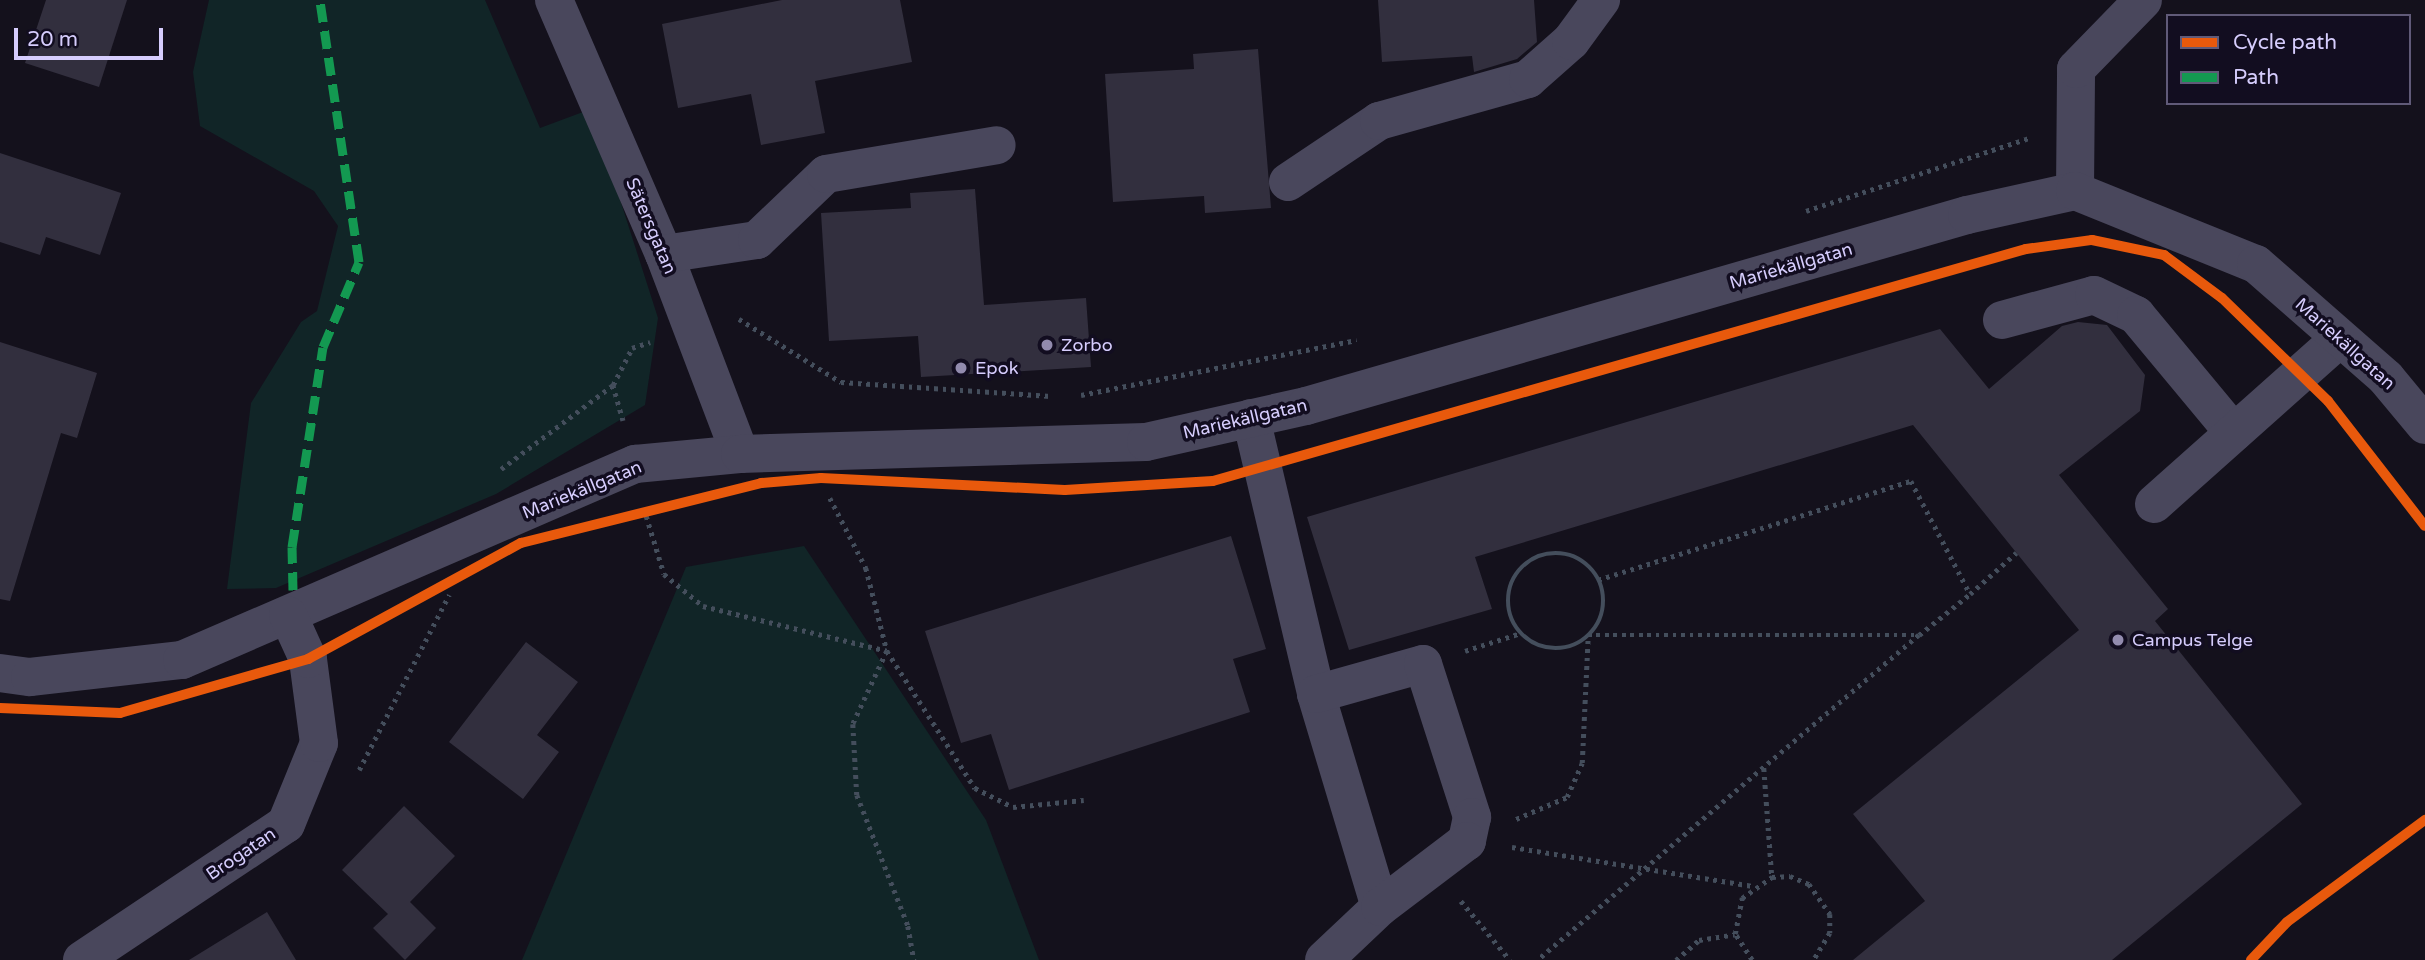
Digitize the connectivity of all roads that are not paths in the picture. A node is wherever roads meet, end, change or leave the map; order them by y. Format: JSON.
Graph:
{"nodes":[{"id":1,"x":554,"y":0,"type":"edge"},
{"id":2,"x":1601,"y":0,"type":"edge"},
{"id":3,"x":2143,"y":0,"type":"edge"},
{"id":4,"x":997,"y":145,"type":"dead end"},
{"id":5,"x":1289,"y":182,"type":"dead end"},
{"id":6,"x":2075,"y":191,"type":"junction"},
{"id":7,"x":664,"y":254,"type":"junction"},
{"id":8,"x":2002,"y":320,"type":"dead end"},
{"id":9,"x":2340,"y":338,"type":"junction"},
{"id":10,"x":1251,"y":418,"type":"junction"},
{"id":11,"x":2425,"y":425,"type":"edge"},
{"id":12,"x":2234,"y":433,"type":"junction"},
{"id":13,"x":740,"y":454,"type":"junction"},
{"id":14,"x":2154,"y":504,"type":"dead end"},
{"id":15,"x":288,"y":615,"type":"junction"},
{"id":16,"x":0,"y":673,"type":"edge"},
{"id":17,"x":1316,"y":694,"type":"junction"},
{"id":18,"x":1380,"y":907,"type":"junction"},
{"id":19,"x":82,"y":960,"type":"edge"},
{"id":20,"x":1324,"y":960,"type":"edge"}],
"edges":[{"from":1,"to":7,"type":"street","name":"Sätersgatan"},
{"from":2,"to":5,"type":"street"},
{"from":3,"to":6,"type":"street"},
{"from":4,"to":7,"type":"street"},
{"from":6,"to":9,"type":"street","name":"Mariekällgatan"},
{"from":6,"to":10,"type":"street","name":"Mariekällgatan"},
{"from":7,"to":13,"type":"street","name":"Sätersgatan"},
{"from":8,"to":12,"type":"street"},
{"from":9,"to":11,"type":"street","name":"Mariekällgatan"},
{"from":9,"to":12,"type":"street"},
{"from":10,"to":13,"type":"street","name":"Mariekällgatan"},
{"from":10,"to":17,"type":"street"},
{"from":12,"to":14,"type":"street"},
{"from":13,"to":15,"type":"street","name":"Mariekällgatan"},
{"from":15,"to":16,"type":"street","name":"Mariekällgatan"},
{"from":15,"to":19,"type":"street","name":"Brogatan"},
{"from":17,"to":18,"type":"street"},
{"from":17,"to":18,"type":"street"},
{"from":18,"to":20,"type":"street"}]}
